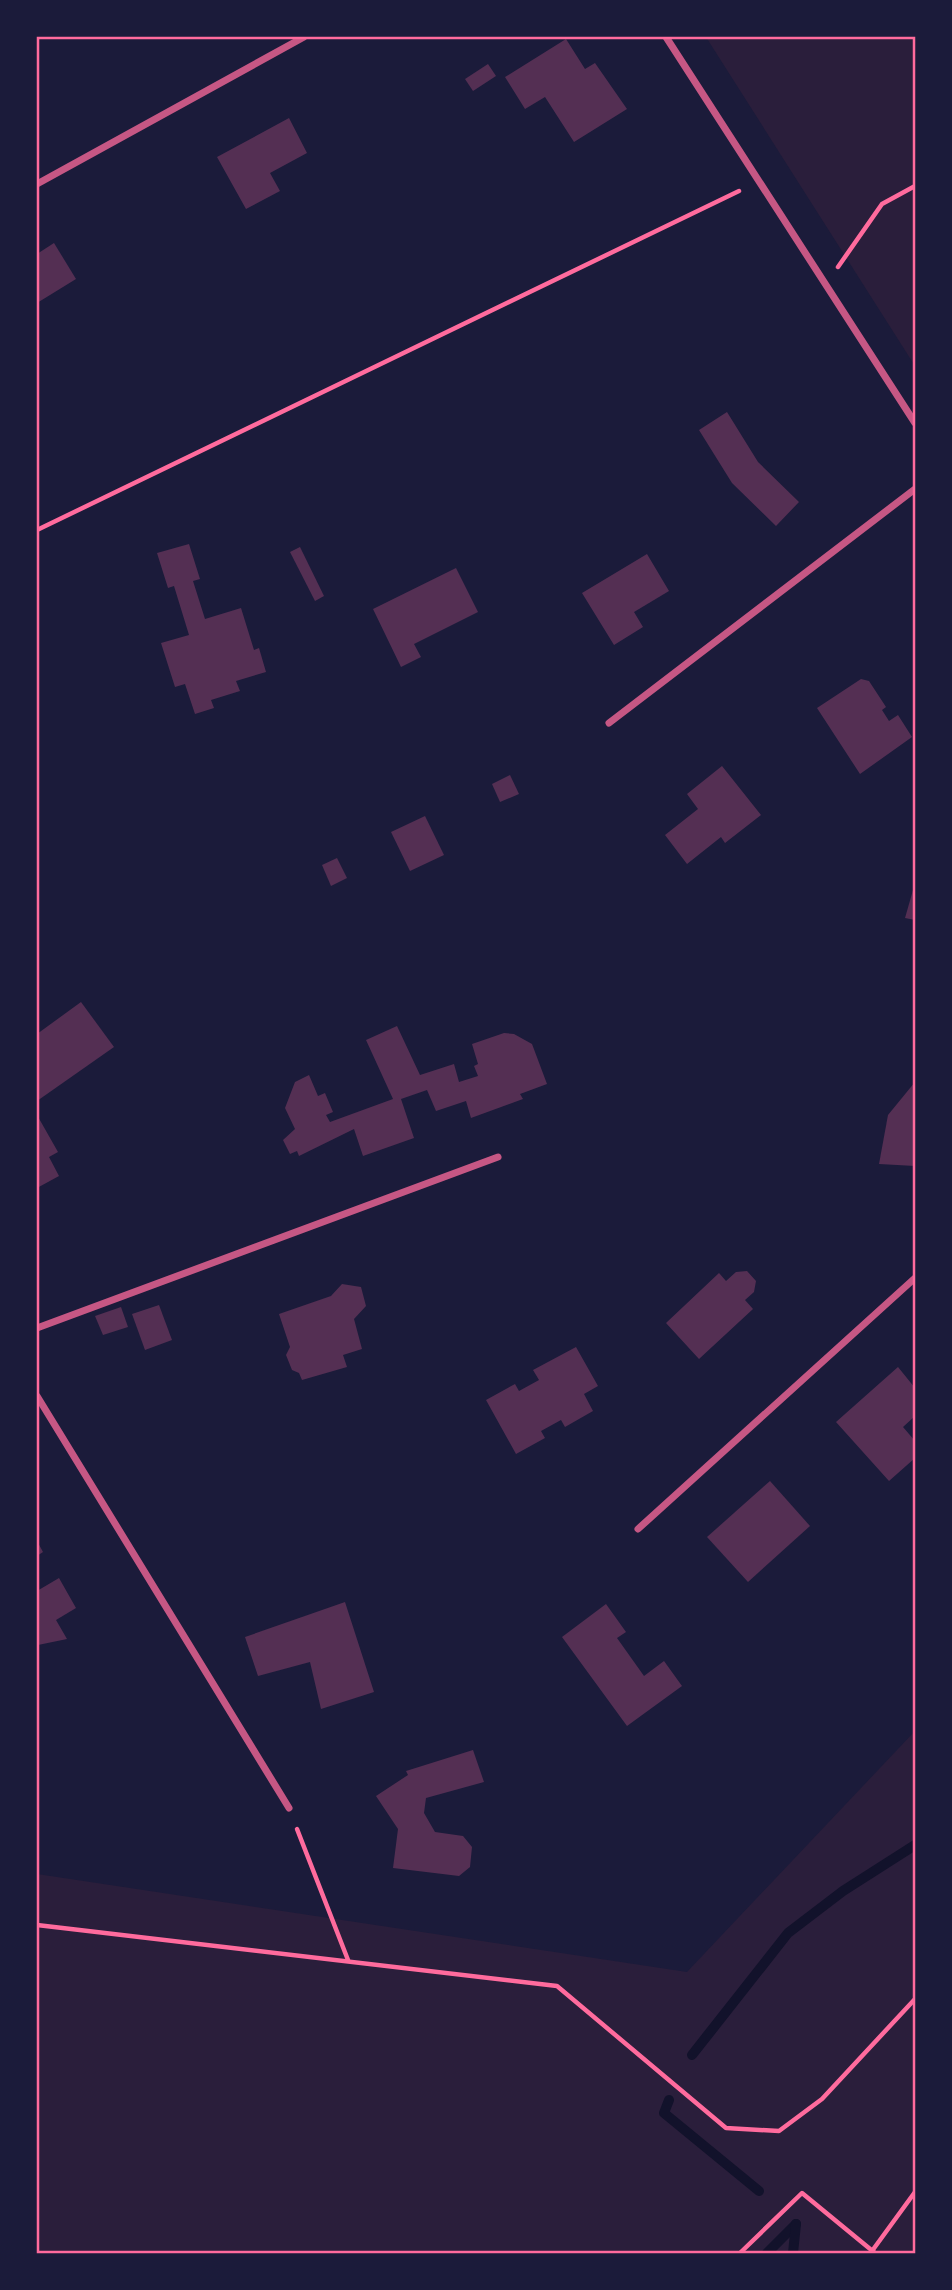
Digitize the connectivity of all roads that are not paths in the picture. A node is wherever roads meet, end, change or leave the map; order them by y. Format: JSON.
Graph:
{"nodes":[{"id":1,"x":304,"y":37,"type":"edge"},
{"id":2,"x":666,"y":37,"type":"edge"},
{"id":3,"x":37,"y":184,"type":"edge"},
{"id":4,"x":915,"y":424,"type":"edge"},
{"id":5,"x":915,"y":489,"type":"edge"},
{"id":6,"x":609,"y":723,"type":"dead end"},
{"id":7,"x":498,"y":1157,"type":"dead end"},
{"id":8,"x":915,"y":1278,"type":"edge"},
{"id":9,"x":37,"y":1328,"type":"edge"},
{"id":10,"x":37,"y":1396,"type":"edge"},
{"id":11,"x":638,"y":1529,"type":"dead end"},
{"id":12,"x":289,"y":1808,"type":"road end"}],
"edges":[{"from":1,"to":3,"type":"street"},
{"from":2,"to":4,"type":"street"},
{"from":5,"to":6,"type":"street"},
{"from":7,"to":9,"type":"street"},
{"from":8,"to":11,"type":"street"},
{"from":10,"to":12,"type":"street"}]}
